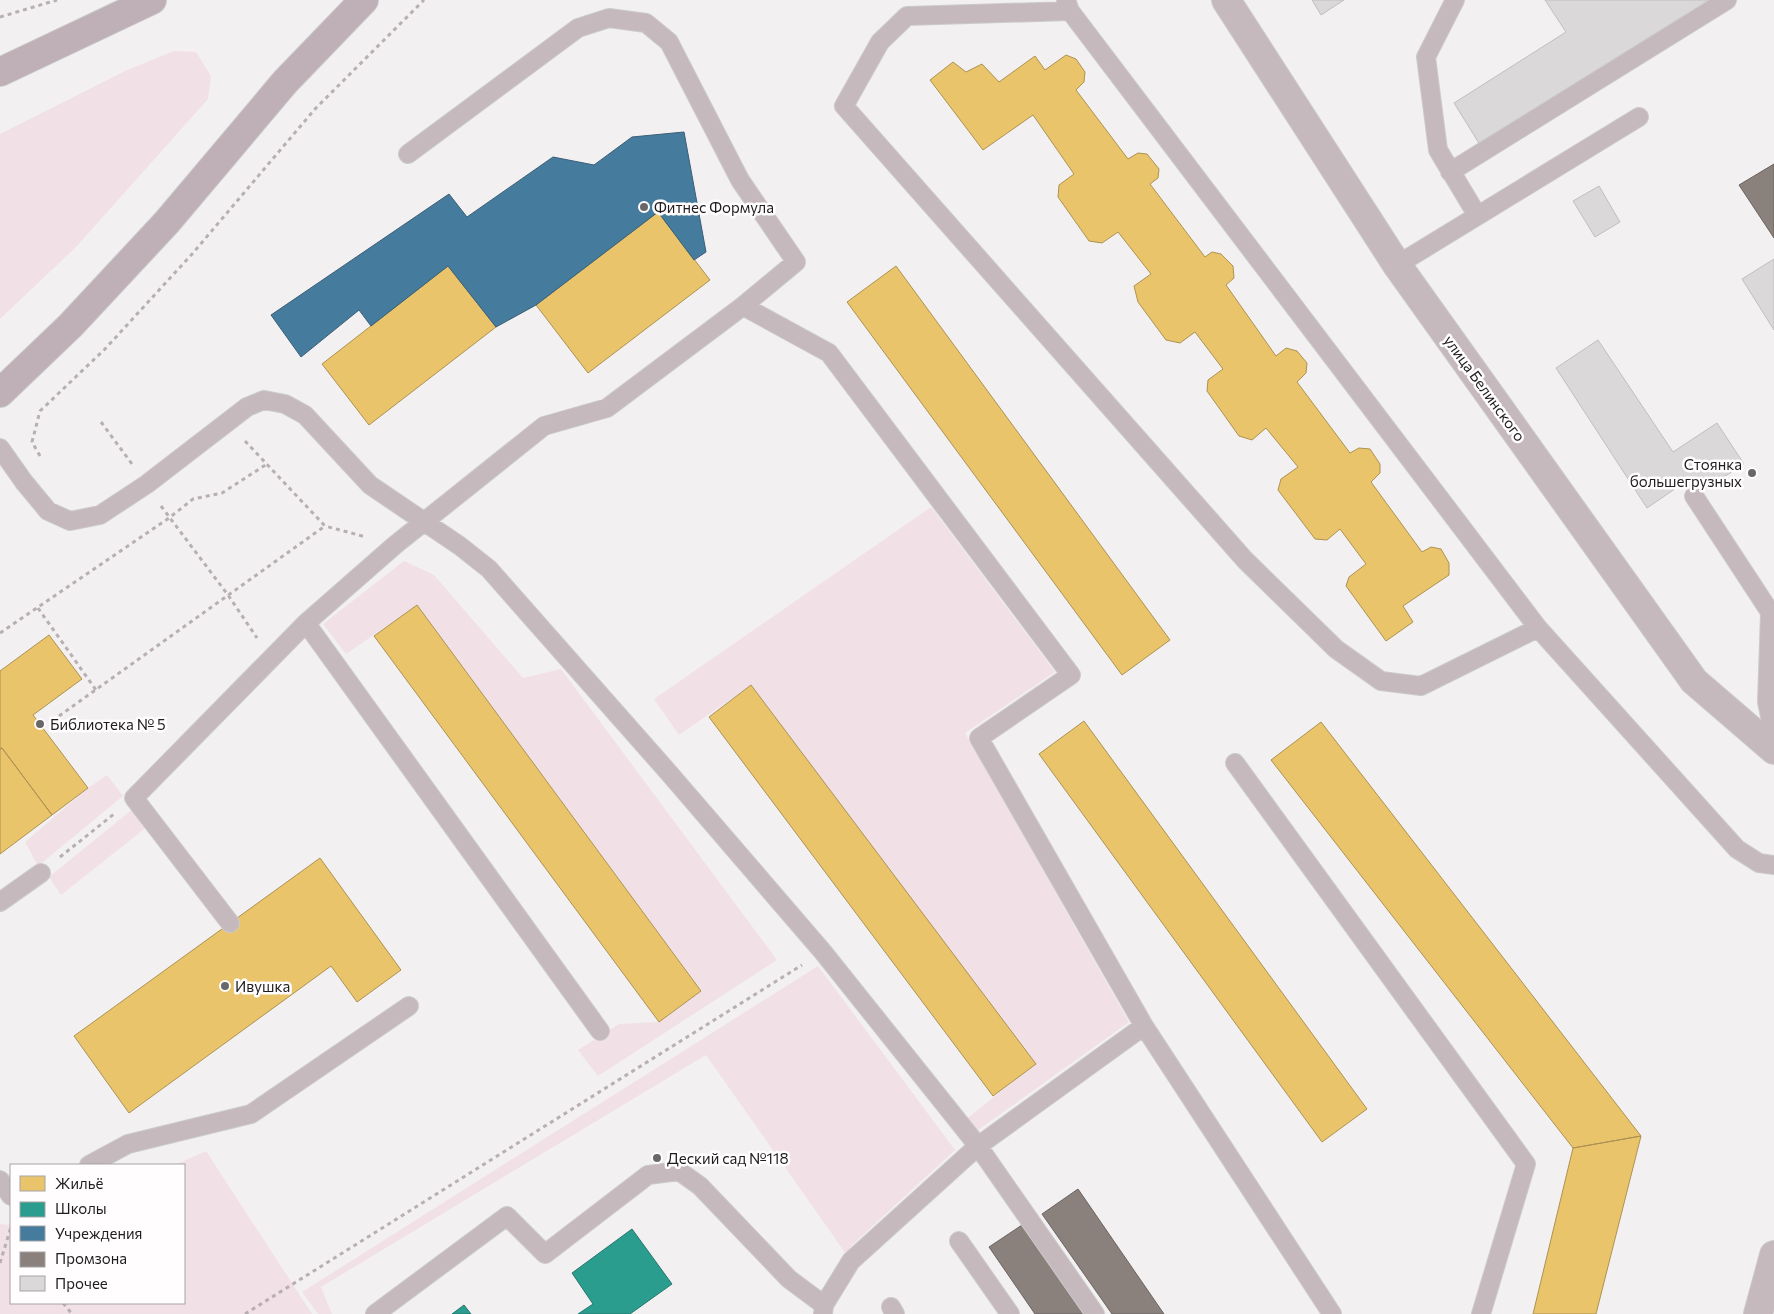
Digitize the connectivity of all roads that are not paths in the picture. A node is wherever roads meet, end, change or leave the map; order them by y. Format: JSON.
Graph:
{"nodes":[{"id":1,"x":152,"y":0,"type":"edge"},
{"id":2,"x":364,"y":0,"type":"edge"},
{"id":3,"x":1226,"y":0,"type":"edge"},
{"id":4,"x":1455,"y":0,"type":"edge"},
{"id":5,"x":1727,"y":0,"type":"edge"},
{"id":6,"x":1068,"y":5,"type":"edge"},
{"id":7,"x":0,"y":72,"type":"edge"},
{"id":8,"x":1639,"y":117,"type":"dead end"},
{"id":9,"x":408,"y":154,"type":"dead end"},
{"id":10,"x":1450,"y":172,"type":"junction"},
{"id":11,"x":1477,"y":215,"type":"junction"},
{"id":12,"x":1397,"y":265,"type":"junction"},
{"id":13,"x":744,"y":306,"type":"junction"},
{"id":14,"x":0,"y":393,"type":"edge"},
{"id":15,"x":0,"y":448,"type":"edge"},
{"id":16,"x":1694,"y":496,"type":"dead end"},
{"id":17,"x":424,"y":522,"type":"junction"},
{"id":18,"x":306,"y":623,"type":"junction"},
{"id":19,"x":1538,"y":628,"type":"junction"},
{"id":20,"x":1774,"y":736,"type":"edge"},
{"id":21,"x":1774,"y":750,"type":"edge"},
{"id":22,"x":1235,"y":763,"type":"dead end"},
{"id":23,"x":1774,"y":865,"type":"edge"},
{"id":24,"x":41,"y":873,"type":"road end"},
{"id":25,"x":0,"y":902,"type":"edge"},
{"id":26,"x":230,"y":923,"type":"dead end"},
{"id":27,"x":408,"y":1006,"type":"dead end"},
{"id":28,"x":1144,"y":1026,"type":"junction"},
{"id":29,"x":600,"y":1031,"type":"dead end"},
{"id":30,"x":978,"y":1146,"type":"junction"},
{"id":31,"x":91,"y":1164,"type":"edge"},
{"id":32,"x":0,"y":1180,"type":"edge"},
{"id":33,"x":10,"y":1195,"type":"edge"},
{"id":34,"x":959,"y":1241,"type":"dead end"},
{"id":35,"x":1774,"y":1255,"type":"edge"},
{"id":36,"x":824,"y":1310,"type":"edge"},
{"id":37,"x":375,"y":1314,"type":"edge"},
{"id":38,"x":1010,"y":1314,"type":"edge"},
{"id":39,"x":1096,"y":1314,"type":"edge"},
{"id":40,"x":1332,"y":1314,"type":"edge"},
{"id":41,"x":1481,"y":1314,"type":"edge"},
{"id":42,"x":1758,"y":1314,"type":"edge"}],
"edges":[{"from":1,"to":7,"type":"main road"},
{"from":2,"to":14,"type":"main road"},
{"from":3,"to":12,"type":"street","name":"улица Белинского"},
{"from":4,"to":10,"type":"lane"},
{"from":5,"to":10,"type":"lane"},
{"from":6,"to":19,"type":"lane"},
{"from":6,"to":19,"type":"lane"},
{"from":8,"to":11,"type":"lane"},
{"from":9,"to":13,"type":"lane"},
{"from":10,"to":11,"type":"lane"},
{"from":11,"to":12,"type":"lane"},
{"from":12,"to":21,"type":"street","name":"улица Белинского"},
{"from":13,"to":17,"type":"lane"},
{"from":13,"to":28,"type":"lane"},
{"from":15,"to":17,"type":"lane"},
{"from":16,"to":20,"type":"lane"},
{"from":17,"to":18,"type":"lane"},
{"from":17,"to":30,"type":"lane"},
{"from":18,"to":26,"type":"lane"},
{"from":18,"to":29,"type":"lane"},
{"from":19,"to":23,"type":"lane"},
{"from":22,"to":41,"type":"lane"},
{"from":24,"to":25,"type":"lane"},
{"from":27,"to":31,"type":"lane"},
{"from":28,"to":30,"type":"lane"},
{"from":28,"to":40,"type":"lane"},
{"from":30,"to":36,"type":"lane"},
{"from":30,"to":39,"type":"lane"},
{"from":32,"to":33,"type":"lane"},
{"from":34,"to":38,"type":"lane"},
{"from":35,"to":42,"type":"street"},
{"from":36,"to":37,"type":"lane"}]}
